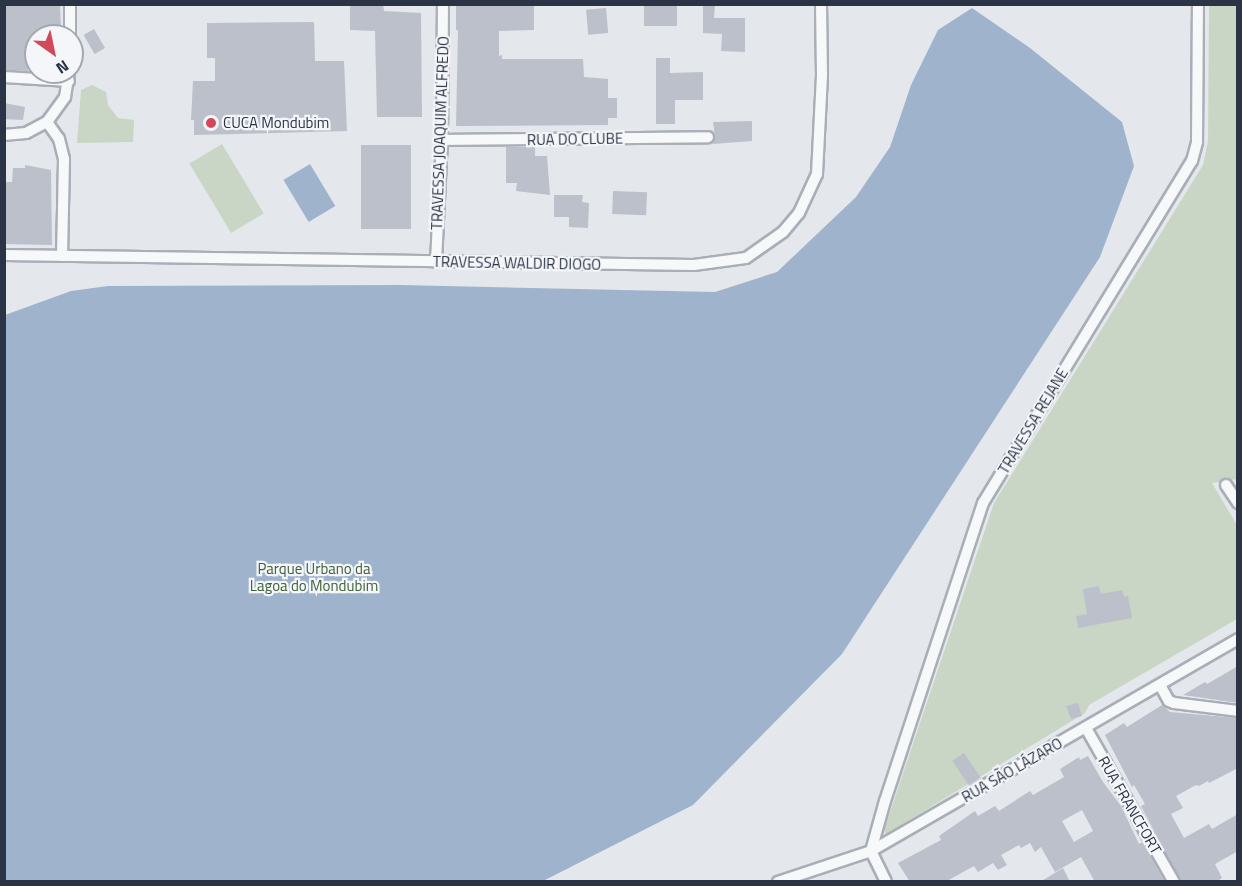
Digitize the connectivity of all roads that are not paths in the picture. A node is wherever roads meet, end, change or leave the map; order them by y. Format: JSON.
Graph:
{"nodes":[{"id":1,"x":70,"y":4,"type":"edge"},
{"id":2,"x":443,"y":4,"type":"edge"},
{"id":3,"x":821,"y":4,"type":"edge"},
{"id":4,"x":1198,"y":4,"type":"edge"},
{"id":5,"x":70,"y":24,"type":"edge"},
{"id":6,"x":4,"y":77,"type":"edge"},
{"id":7,"x":24,"y":77,"type":"edge"},
{"id":8,"x":67,"y":84,"type":"edge"},
{"id":9,"x":47,"y":122,"type":"junction"},
{"id":10,"x":4,"y":135,"type":"edge"},
{"id":11,"x":708,"y":137,"type":"dead end"},
{"id":12,"x":442,"y":140,"type":"junction"},
{"id":13,"x":4,"y":255,"type":"edge"},
{"id":14,"x":62,"y":256,"type":"junction"},
{"id":15,"x":436,"y":262,"type":"junction"},
{"id":16,"x":1226,"y":485,"type":"dead end"},
{"id":17,"x":1238,"y":503,"type":"edge"},
{"id":18,"x":1238,"y":639,"type":"edge"},
{"id":19,"x":1160,"y":685,"type":"junction"},
{"id":20,"x":1238,"y":711,"type":"edge"},
{"id":21,"x":1086,"y":728,"type":"junction"},
{"id":22,"x":871,"y":851,"type":"junction"},
{"id":23,"x":778,"y":882,"type":"edge"},
{"id":24,"x":886,"y":882,"type":"edge"},
{"id":25,"x":1174,"y":882,"type":"edge"}],
"edges":[{"from":1,"to":5,"type":"street"},
{"from":2,"to":12,"type":"street","name":"TRAVESSA JOAQUIM ALFREDO"},
{"from":3,"to":15,"type":"street","name":"TRAVESSA WALDIR DIOGO"},
{"from":4,"to":22,"type":"street","name":"TRAVESSA REJANE"},
{"from":6,"to":7,"type":"street"},
{"from":8,"to":9,"type":"street"},
{"from":9,"to":10,"type":"street"},
{"from":9,"to":14,"type":"street"},
{"from":11,"to":12,"type":"street","name":"RUA DO CLUBE"},
{"from":12,"to":15,"type":"street","name":"TRAVESSA JOAQUIM ALFREDO"},
{"from":13,"to":14,"type":"street","name":"TRAVESSA WALDIR DIOGO"},
{"from":14,"to":15,"type":"street","name":"TRAVESSA WALDIR DIOGO"},
{"from":16,"to":17,"type":"street"},
{"from":18,"to":19,"type":"street","name":"RUA SÃO LÁZARO"},
{"from":19,"to":20,"type":"street"},
{"from":19,"to":21,"type":"street","name":"RUA SÃO LÁZARO"},
{"from":21,"to":22,"type":"street","name":"RUA SÃO LÁZARO"},
{"from":21,"to":25,"type":"street","name":"RUA FRANCFORT"},
{"from":22,"to":23,"type":"street","name":"RUA SÃO LÁZARO"},
{"from":22,"to":24,"type":"street"}]}
